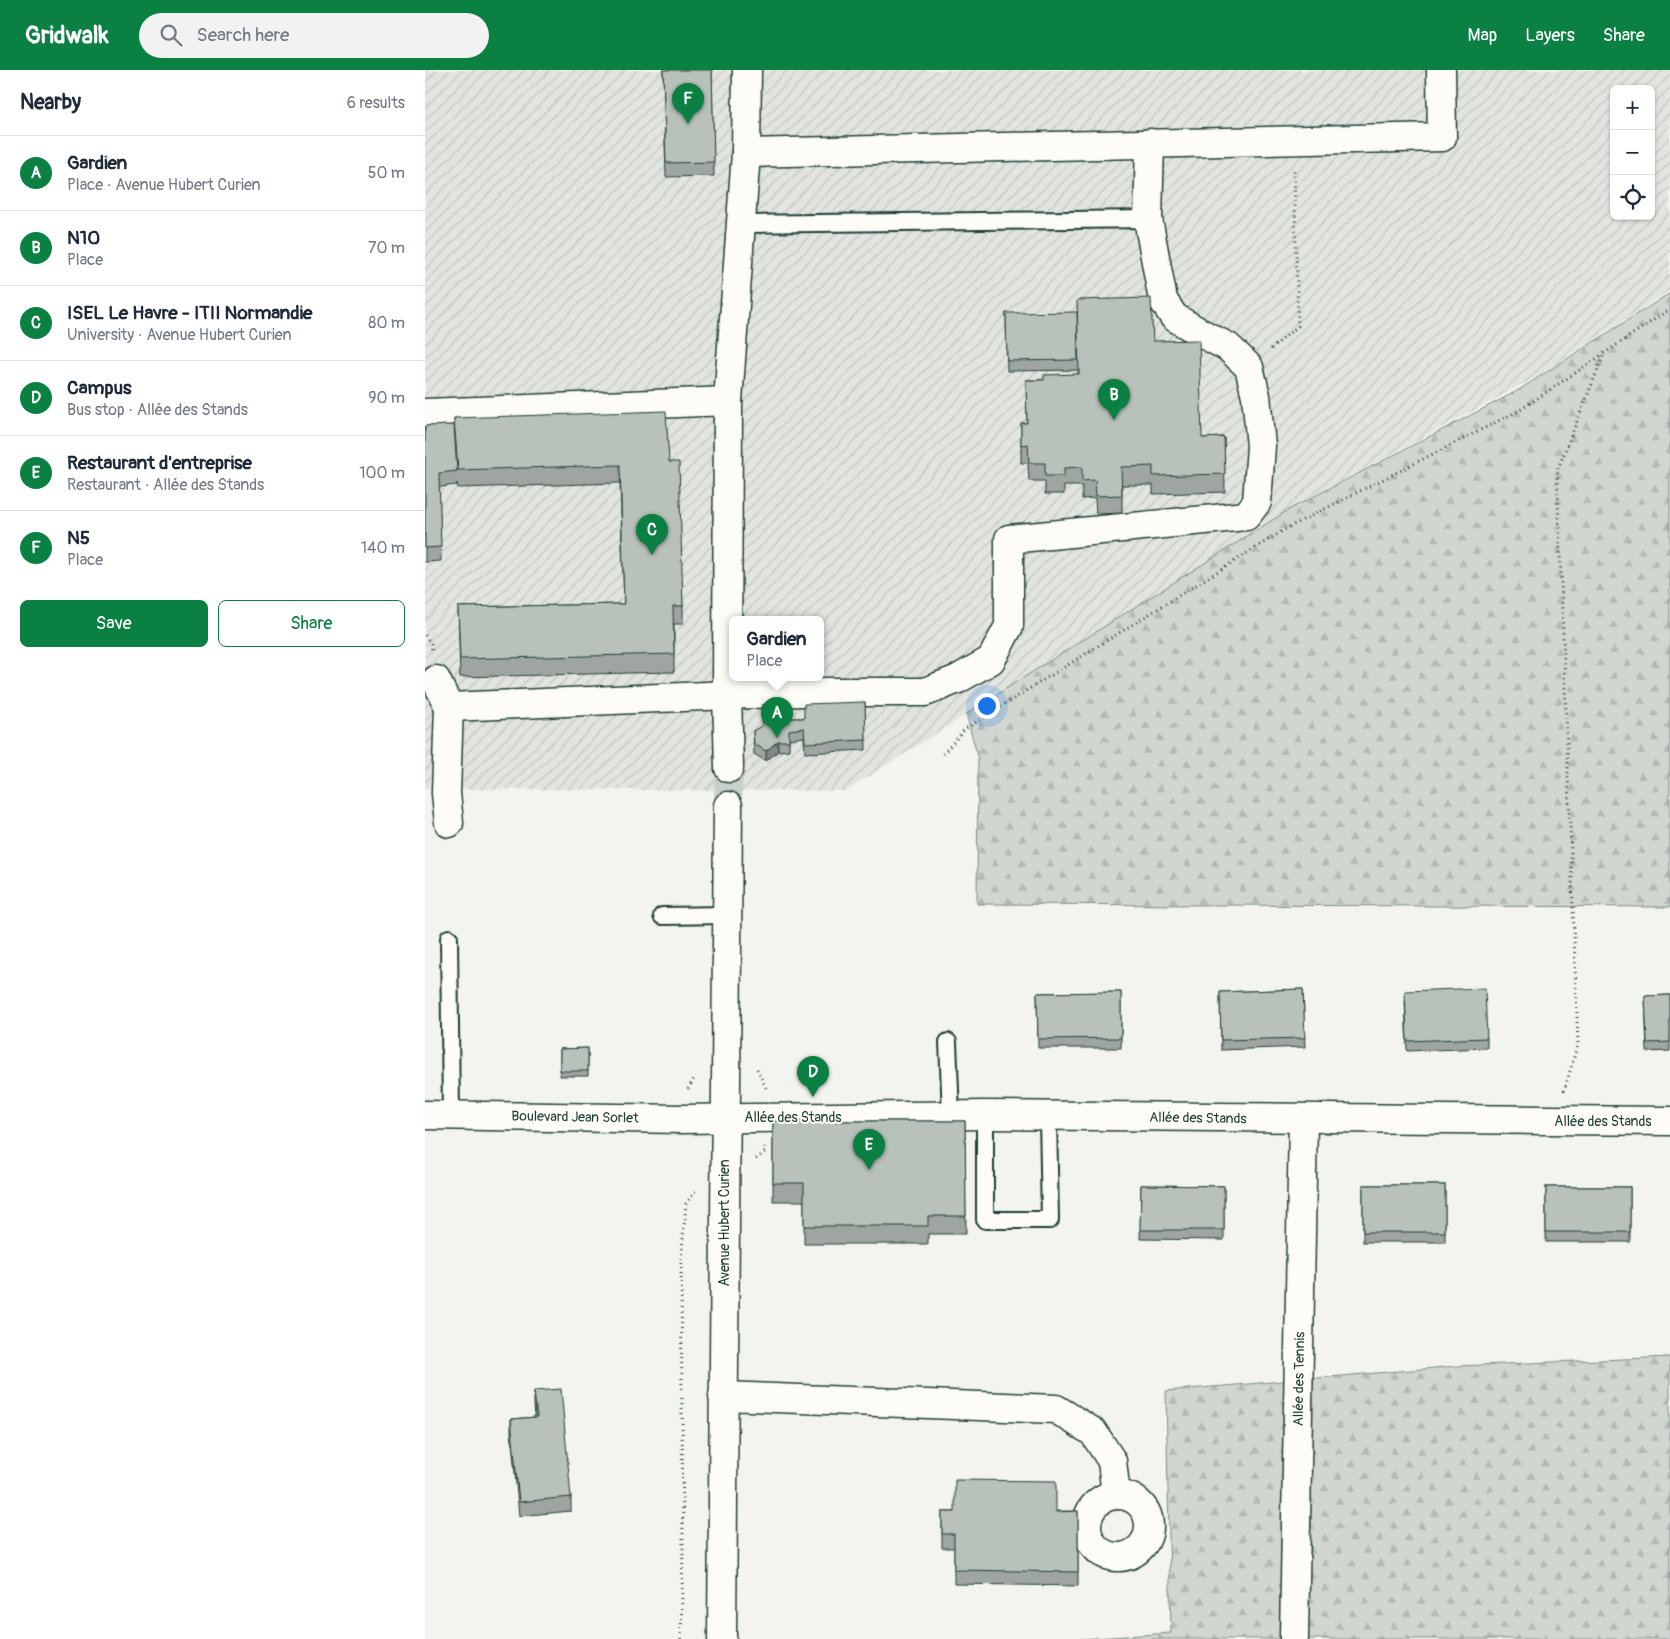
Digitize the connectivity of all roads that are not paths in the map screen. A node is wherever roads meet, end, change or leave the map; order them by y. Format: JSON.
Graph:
{"nodes":[{"id":1,"x":747,"y":70,"type":"edge"},
{"id":2,"x":1441,"y":70,"type":"edge"},
{"id":3,"x":1150,"y":143,"type":"junction"},
{"id":4,"x":746,"y":153,"type":"junction"},
{"id":5,"x":1149,"y":219,"type":"junction"},
{"id":6,"x":740,"y":224,"type":"junction"},
{"id":7,"x":728,"y":401,"type":"junction"},
{"id":8,"x":425,"y":413,"type":"edge"},
{"id":9,"x":436,"y":680,"type":"dead end"},
{"id":10,"x":727,"y":694,"type":"junction"},
{"id":11,"x":449,"y":707,"type":"junction"},
{"id":12,"x":729,"y":768,"type":"tunnel mouth"},
{"id":13,"x":728,"y":806,"type":"tunnel mouth"},
{"id":14,"x":449,"y":823,"type":"dead end"},
{"id":15,"x":727,"y":915,"type":"junction"},
{"id":16,"x":662,"y":916,"type":"dead end"},
{"id":17,"x":449,"y":938,"type":"dead end"},
{"id":18,"x":948,"y":1042,"type":"dead end"},
{"id":19,"x":438,"y":1115,"type":"edge"},
{"id":20,"x":951,"y":1115,"type":"junction"},
{"id":21,"x":985,"y":1115,"type":"junction"},
{"id":22,"x":726,"y":1117,"type":"junction"},
{"id":23,"x":1048,"y":1117,"type":"junction"},
{"id":24,"x":1303,"y":1119,"type":"junction"},
{"id":25,"x":1670,"y":1122,"type":"edge"},
{"id":26,"x":723,"y":1396,"type":"junction"},
{"id":27,"x":1116,"y":1495,"type":"dead end"},
{"id":28,"x":722,"y":1639,"type":"edge"},
{"id":29,"x":1294,"y":1639,"type":"edge"}],
"edges":[{"from":1,"to":4,"type":"street"},
{"from":2,"to":3,"type":"street"},
{"from":3,"to":4,"type":"street"},
{"from":3,"to":5,"type":"street"},
{"from":4,"to":6,"type":"street"},
{"from":5,"to":6,"type":"lane"},
{"from":5,"to":10,"type":"street"},
{"from":6,"to":7,"type":"street"},
{"from":7,"to":8,"type":"street"},
{"from":7,"to":10,"type":"street"},
{"from":9,"to":11,"type":"street"},
{"from":10,"to":11,"type":"street"},
{"from":10,"to":12,"type":"street"},
{"from":11,"to":14,"type":"street"},
{"from":13,"to":15,"type":"street","name":"Avenue Hubert Curien"},
{"from":15,"to":16,"type":"lane"},
{"from":15,"to":22,"type":"street","name":"Avenue Hubert Curien"},
{"from":17,"to":19,"type":"lane"},
{"from":18,"to":20,"type":"lane"},
{"from":19,"to":22,"type":"street","name":"Boulevard Jean Sorlet"},
{"from":20,"to":21,"type":"street","name":"Allée des Stands"},
{"from":20,"to":22,"type":"street","name":"Allée des Stands"},
{"from":21,"to":23,"type":"street","name":"Allée des Stands"},
{"from":21,"to":23,"type":"lane"},
{"from":22,"to":26,"type":"street","name":"Avenue Hubert Curien"},
{"from":23,"to":24,"type":"street","name":"Allée des Stands"},
{"from":24,"to":25,"type":"street","name":"Allée des Stands"},
{"from":24,"to":29,"type":"street","name":"Allée des Tennis"},
{"from":26,"to":27,"type":"street"},
{"from":26,"to":28,"type":"street","name":"Avenue Hubert Curien"}]}
